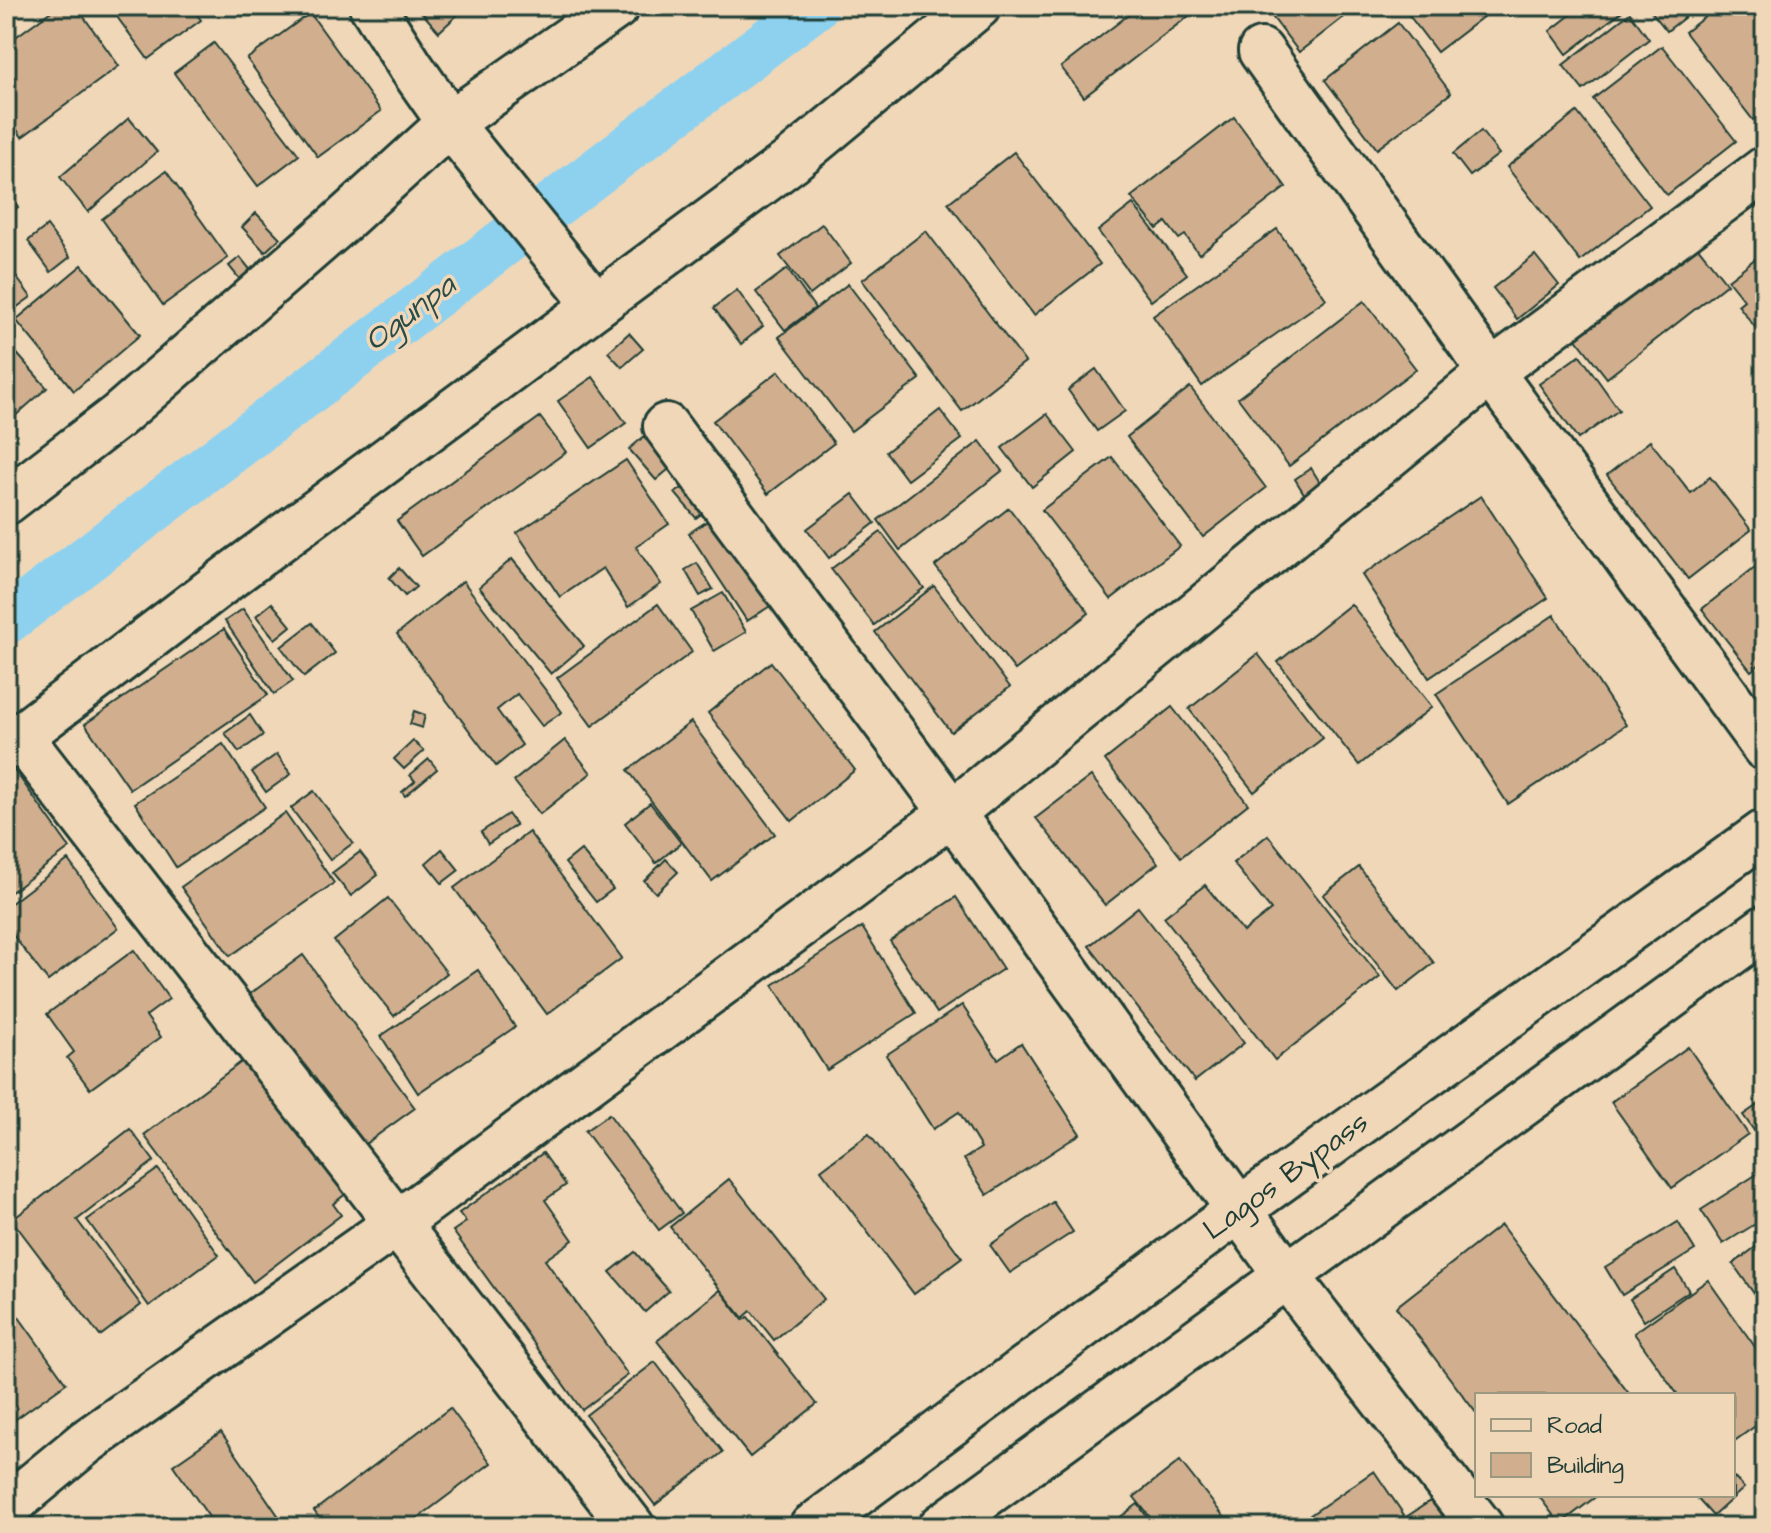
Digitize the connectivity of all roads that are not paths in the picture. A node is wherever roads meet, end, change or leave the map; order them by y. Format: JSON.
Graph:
{"nodes":[{"id":1,"x":372,"y":6,"type":"edge"},
{"id":2,"x":617,"y":6,"type":"edge"},
{"id":3,"x":978,"y":6,"type":"edge"},
{"id":4,"x":1261,"y":51,"type":"dead end"},
{"id":5,"x":453,"y":126,"type":"junction"},
{"id":6,"x":1765,"y":169,"type":"edge"},
{"id":7,"x":596,"y":305,"type":"junction"},
{"id":8,"x":1491,"y":372,"type":"junction"},
{"id":9,"x":666,"y":426,"type":"dead end"},
{"id":10,"x":6,"y":502,"type":"edge"},
{"id":11,"x":12,"y":741,"type":"edge"},
{"id":12,"x":1765,"y":748,"type":"edge"},
{"id":13,"x":952,"y":813,"type":"junction"},
{"id":14,"x":1765,"y":832,"type":"edge"},
{"id":15,"x":1765,"y":928,"type":"edge"},
{"id":16,"x":1240,"y":1209,"type":"junction"},
{"id":17,"x":396,"y":1224,"type":"junction"},
{"id":18,"x":1287,"y":1276,"type":"junction"},
{"id":19,"x":6,"y":1508,"type":"edge"},
{"id":20,"x":632,"y":1527,"type":"edge"},
{"id":21,"x":812,"y":1527,"type":"edge"},
{"id":22,"x":941,"y":1527,"type":"edge"},
{"id":23,"x":1481,"y":1527,"type":"edge"}],
"edges":[{"from":1,"to":5,"type":"street"},
{"from":2,"to":5,"type":"street"},
{"from":3,"to":7,"type":"street"},
{"from":4,"to":8,"type":"street"},
{"from":5,"to":7,"type":"street"},
{"from":5,"to":10,"type":"street"},
{"from":6,"to":8,"type":"street"},
{"from":7,"to":11,"type":"street"},
{"from":8,"to":12,"type":"street"},
{"from":8,"to":13,"type":"street"},
{"from":9,"to":13,"type":"street"},
{"from":11,"to":17,"type":"street"},
{"from":13,"to":16,"type":"street"},
{"from":13,"to":17,"type":"street"},
{"from":14,"to":16,"type":"street","name":"Lagos Bypass"},
{"from":15,"to":18,"type":"street"},
{"from":16,"to":18,"type":"street"},
{"from":16,"to":21,"type":"street","name":"Lagos Bypass"},
{"from":17,"to":19,"type":"street"},
{"from":17,"to":20,"type":"street"},
{"from":18,"to":22,"type":"street"},
{"from":18,"to":23,"type":"street"}]}
